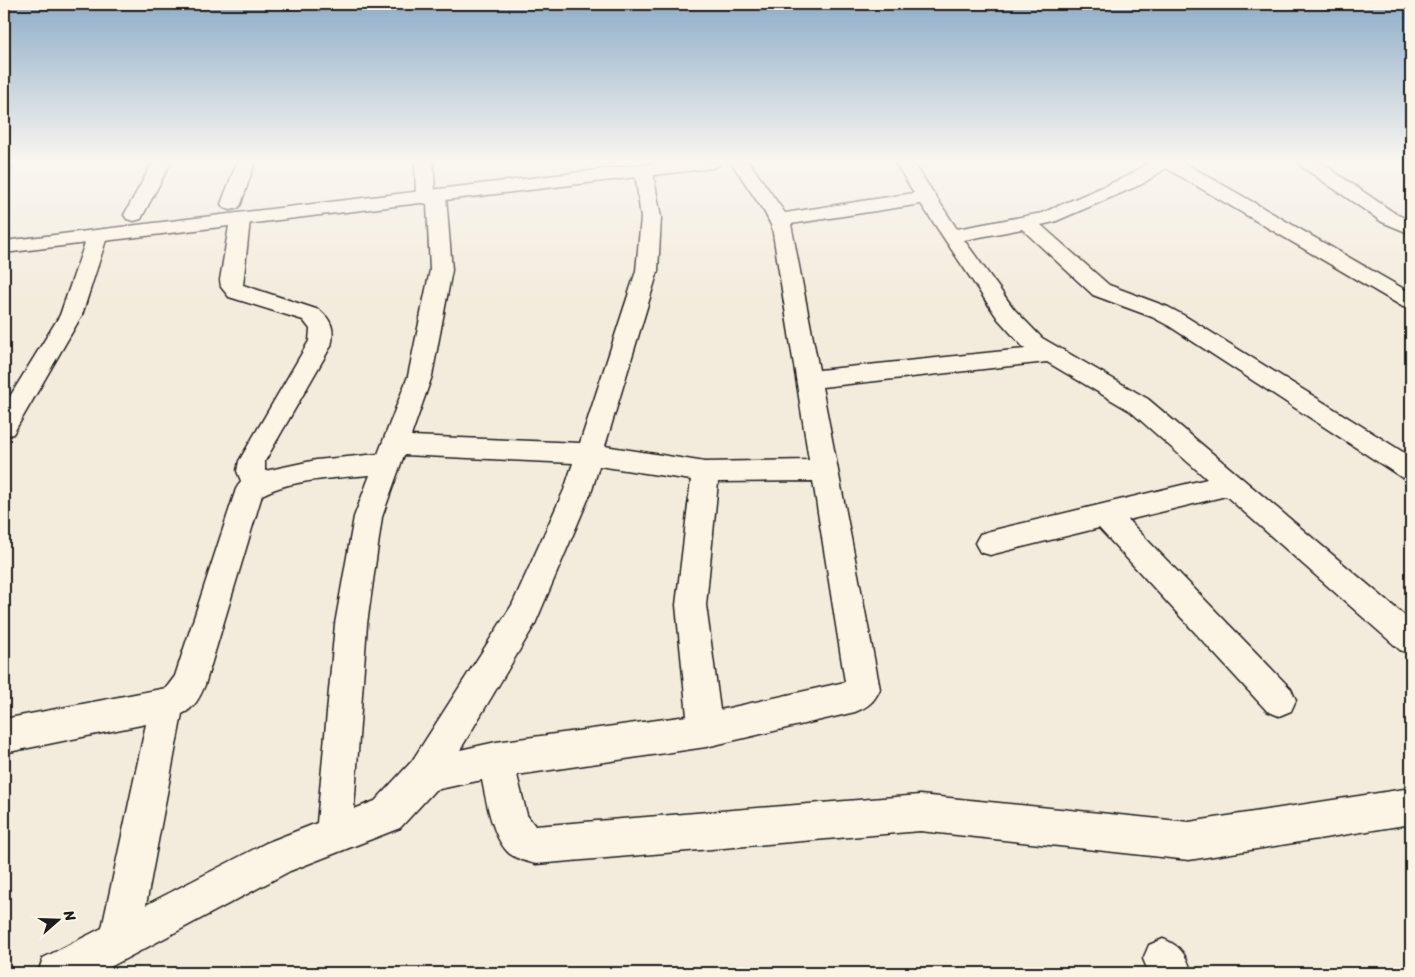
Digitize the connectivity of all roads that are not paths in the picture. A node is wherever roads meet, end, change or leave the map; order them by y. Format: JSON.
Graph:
{"nodes":[{"id":1,"x":138,"y":208,"type":"edge"},
{"id":2,"x":236,"y":208,"type":"edge"},
{"id":3,"x":278,"y":208,"type":"edge"},
{"id":4,"x":431,"y":208,"type":"edge"},
{"id":5,"x":650,"y":208,"type":"edge"},
{"id":6,"x":771,"y":208,"type":"edge"},
{"id":7,"x":858,"y":208,"type":"edge"},
{"id":8,"x":933,"y":208,"type":"edge"},
{"id":9,"x":1071,"y":208,"type":"edge"},
{"id":10,"x":1248,"y":208,"type":"edge"},
{"id":11,"x":1373,"y":208,"type":"edge"},
{"id":12,"x":235,"y":212,"type":"junction"},
{"id":13,"x":134,"y":215,"type":"junction"},
{"id":14,"x":779,"y":220,"type":"junction"},
{"id":15,"x":1026,"y":222,"type":"junction"},
{"id":16,"x":1411,"y":228,"type":"edge"},
{"id":17,"x":4,"y":229,"type":"edge"},
{"id":18,"x":951,"y":236,"type":"junction"},
{"id":19,"x":97,"y":237,"type":"junction"},
{"id":20,"x":4,"y":247,"type":"edge"},
{"id":21,"x":1411,"y":302,"type":"edge"},
{"id":22,"x":1051,"y":354,"type":"junction"},
{"id":23,"x":810,"y":380,"type":"junction"},
{"id":24,"x":4,"y":427,"type":"edge"},
{"id":25,"x":392,"y":454,"type":"junction"},
{"id":26,"x":589,"y":454,"type":"junction"},
{"id":27,"x":826,"y":470,"type":"junction"},
{"id":28,"x":1411,"y":470,"type":"edge"},
{"id":29,"x":705,"y":472,"type":"junction"},
{"id":30,"x":256,"y":484,"type":"junction"},
{"id":31,"x":1231,"y":484,"type":"junction"},
{"id":32,"x":1105,"y":515,"type":"junction"},
{"id":33,"x":990,"y":543,"type":"dead end"},
{"id":34,"x":1411,"y":640,"type":"edge"},
{"id":35,"x":1279,"y":700,"type":"dead end"},
{"id":36,"x":167,"y":704,"type":"junction"},
{"id":37,"x":706,"y":730,"type":"junction"},
{"id":38,"x":4,"y":736,"type":"edge"},
{"id":39,"x":496,"y":760,"type":"junction"},
{"id":40,"x":425,"y":774,"type":"junction"},
{"id":41,"x":1411,"y":806,"type":"edge"},
{"id":42,"x":334,"y":835,"type":"junction"},
{"id":43,"x":120,"y":939,"type":"junction"},
{"id":44,"x":58,"y":973,"type":"edge"}],
"edges":[{"from":1,"to":13,"type":"street"},
{"from":2,"to":12,"type":"street"},
{"from":3,"to":12,"type":"street"},
{"from":4,"to":25,"type":"street"},
{"from":5,"to":26,"type":"street"},
{"from":6,"to":14,"type":"street"},
{"from":7,"to":14,"type":"street"},
{"from":8,"to":18,"type":"street"},
{"from":9,"to":15,"type":"street"},
{"from":10,"to":21,"type":"street"},
{"from":11,"to":16,"type":"street"},
{"from":12,"to":13,"type":"street"},
{"from":12,"to":19,"type":"street"},
{"from":12,"to":30,"type":"street"},
{"from":13,"to":17,"type":"street"},
{"from":14,"to":23,"type":"street"},
{"from":15,"to":18,"type":"street"},
{"from":15,"to":28,"type":"street"},
{"from":18,"to":22,"type":"street"},
{"from":19,"to":20,"type":"street"},
{"from":19,"to":24,"type":"street"},
{"from":22,"to":23,"type":"street"},
{"from":22,"to":31,"type":"street"},
{"from":23,"to":27,"type":"street"},
{"from":25,"to":26,"type":"street"},
{"from":25,"to":30,"type":"street"},
{"from":25,"to":42,"type":"street"},
{"from":26,"to":29,"type":"street"},
{"from":26,"to":40,"type":"street"},
{"from":27,"to":29,"type":"street"},
{"from":27,"to":37,"type":"street"},
{"from":29,"to":37,"type":"street"},
{"from":30,"to":36,"type":"street"},
{"from":31,"to":32,"type":"street"},
{"from":31,"to":34,"type":"street"},
{"from":32,"to":33,"type":"street"},
{"from":32,"to":35,"type":"street"},
{"from":36,"to":38,"type":"street"},
{"from":36,"to":43,"type":"street"},
{"from":37,"to":39,"type":"street"},
{"from":39,"to":40,"type":"street"},
{"from":39,"to":41,"type":"street"},
{"from":40,"to":42,"type":"street"},
{"from":42,"to":43,"type":"street"},
{"from":43,"to":44,"type":"street"}]}
